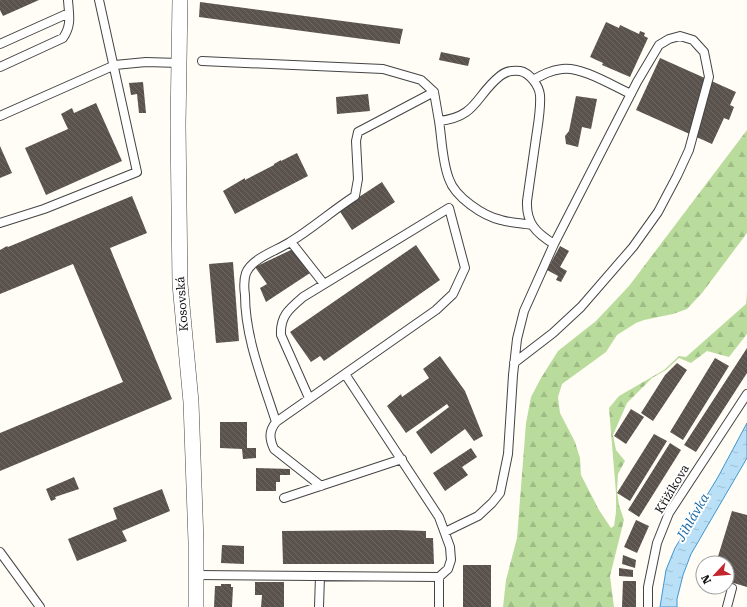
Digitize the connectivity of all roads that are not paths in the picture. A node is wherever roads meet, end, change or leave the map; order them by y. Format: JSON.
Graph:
{"nodes":[{"id":1,"x":68,"y":0,"type":"edge"},
{"id":2,"x":99,"y":0,"type":"edge"},
{"id":3,"x":180,"y":0,"type":"edge"},
{"id":4,"x":69,"y":12,"type":"junction"},
{"id":5,"x":0,"y":44,"type":"edge"},
{"id":6,"x":202,"y":61,"type":"dead end"},
{"id":7,"x":179,"y":63,"type":"junction"},
{"id":8,"x":115,"y":65,"type":"junction"},
{"id":9,"x":0,"y":67,"type":"edge"},
{"id":10,"x":533,"y":80,"type":"junction"},
{"id":11,"x":434,"y":92,"type":"junction"},
{"id":12,"x":631,"y":94,"type":"junction"},
{"id":13,"x":0,"y":116,"type":"edge"},
{"id":14,"x":439,"y":121,"type":"junction"},
{"id":15,"x":0,"y":223,"type":"edge"},
{"id":16,"x":532,"y":224,"type":"junction"},
{"id":17,"x":291,"y":242,"type":"junction"},
{"id":18,"x":554,"y":244,"type":"junction"},
{"id":19,"x":324,"y":284,"type":"junction"},
{"id":20,"x":514,"y":363,"type":"junction"},
{"id":21,"x":345,"y":374,"type":"junction"},
{"id":22,"x":747,"y":394,"type":"edge"},
{"id":23,"x":310,"y":398,"type":"junction"},
{"id":24,"x":276,"y":422,"type":"junction"},
{"id":25,"x":402,"y":458,"type":"junction"},
{"id":26,"x":321,"y":486,"type":"junction"},
{"id":27,"x":284,"y":498,"type":"dead end"},
{"id":28,"x":446,"y":532,"type":"junction"},
{"id":29,"x":0,"y":552,"type":"edge"},
{"id":30,"x":196,"y":575,"type":"junction"},
{"id":31,"x":320,"y":576,"type":"junction"},
{"id":32,"x":439,"y":577,"type":"junction"},
{"id":33,"x":730,"y":595,"type":"edge"},
{"id":34,"x":40,"y":607,"type":"edge"},
{"id":35,"x":196,"y":607,"type":"edge"},
{"id":36,"x":320,"y":607,"type":"edge"},
{"id":37,"x":439,"y":607,"type":"edge"},
{"id":38,"x":648,"y":607,"type":"edge"},
{"id":39,"x":726,"y":607,"type":"edge"}],
"edges":[{"from":1,"to":4,"type":"lane"},
{"from":2,"to":8,"type":"lane"},
{"from":3,"to":7,"type":"street","name":"Kosovská"},
{"from":4,"to":5,"type":"lane"},
{"from":4,"to":9,"type":"lane"},
{"from":6,"to":11,"type":"lane"},
{"from":7,"to":8,"type":"lane"},
{"from":7,"to":30,"type":"street","name":"Kosovská"},
{"from":8,"to":13,"type":"lane"},
{"from":8,"to":15,"type":"lane"},
{"from":10,"to":12,"type":"lane"},
{"from":10,"to":14,"type":"lane"},
{"from":10,"to":16,"type":"lane"},
{"from":11,"to":14,"type":"lane"},
{"from":11,"to":17,"type":"lane"},
{"from":12,"to":18,"type":"lane"},
{"from":12,"to":20,"type":"lane"},
{"from":14,"to":16,"type":"lane"},
{"from":16,"to":18,"type":"lane"},
{"from":17,"to":19,"type":"lane"},
{"from":17,"to":24,"type":"lane"},
{"from":18,"to":20,"type":"lane"},
{"from":19,"to":21,"type":"lane"},
{"from":19,"to":23,"type":"lane"},
{"from":20,"to":28,"type":"lane"},
{"from":21,"to":23,"type":"lane"},
{"from":21,"to":25,"type":"lane"},
{"from":22,"to":38,"type":"lane","name":"Křižíkova"},
{"from":23,"to":24,"type":"lane"},
{"from":24,"to":26,"type":"lane"},
{"from":25,"to":26,"type":"lane"},
{"from":25,"to":28,"type":"lane"},
{"from":26,"to":27,"type":"lane"},
{"from":28,"to":32,"type":"lane"},
{"from":29,"to":34,"type":"lane"},
{"from":30,"to":31,"type":"lane"},
{"from":30,"to":35,"type":"street","name":"Kosovská"},
{"from":31,"to":32,"type":"lane"},
{"from":31,"to":36,"type":"lane"},
{"from":32,"to":37,"type":"lane"},
{"from":33,"to":39,"type":"lane"}]}
